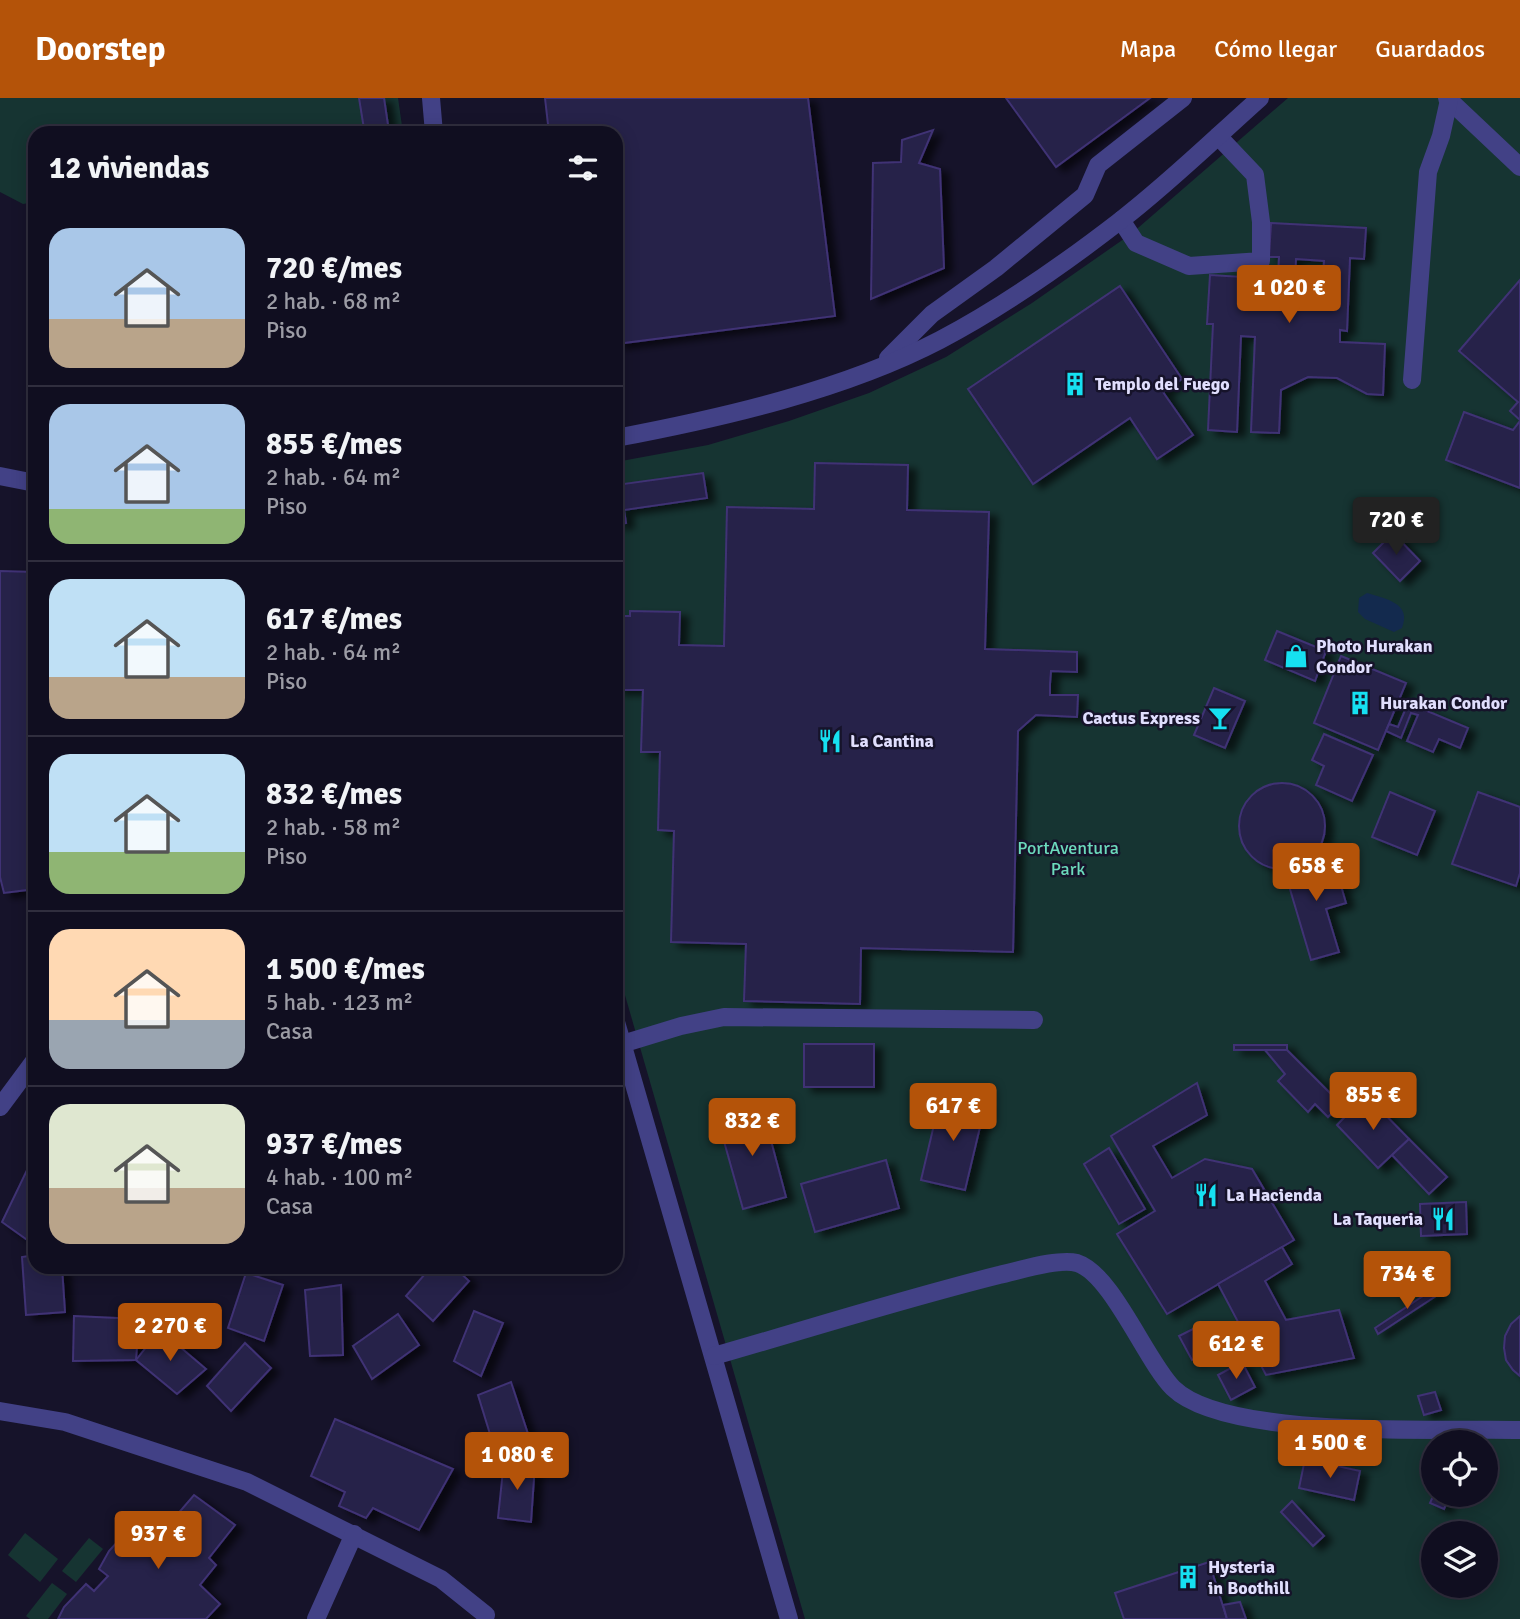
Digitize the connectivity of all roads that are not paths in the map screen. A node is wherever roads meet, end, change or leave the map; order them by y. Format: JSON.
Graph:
{"nodes":[{"id":1,"x":431,"y":98,"type":"edge"},
{"id":2,"x":1183,"y":98,"type":"edge"},
{"id":3,"x":1260,"y":98,"type":"edge"},
{"id":4,"x":1448,"y":99,"type":"edge"},
{"id":5,"x":433,"y":126,"type":"edge"},
{"id":6,"x":1218,"y":136,"type":"junction"},
{"id":7,"x":1520,"y":167,"type":"edge"},
{"id":8,"x":1121,"y":220,"type":"junction"},
{"id":9,"x":881,"y":365,"type":"junction"},
{"id":10,"x":1412,"y":380,"type":"dead end"},
{"id":11,"x":623,"y":437,"type":"edge"},
{"id":12,"x":0,"y":476,"type":"edge"},
{"id":13,"x":28,"y":482,"type":"edge"},
{"id":14,"x":1034,"y":1020,"type":"dead end"},
{"id":15,"x":623,"y":1044,"type":"edge"},
{"id":16,"x":623,"y":1047,"type":"edge"},
{"id":17,"x":28,"y":1069,"type":"edge"},
{"id":18,"x":0,"y":1107,"type":"edge"},
{"id":19,"x":714,"y":1356,"type":"junction"},
{"id":20,"x":0,"y":1411,"type":"edge"},
{"id":21,"x":1520,"y":1430,"type":"edge"},
{"id":22,"x":354,"y":1534,"type":"junction"},
{"id":23,"x":486,"y":1615,"type":"dead end"},
{"id":24,"x":316,"y":1619,"type":"edge"},
{"id":25,"x":789,"y":1619,"type":"edge"}],
"edges":[{"from":1,"to":5,"type":"lane"},
{"from":2,"to":9,"type":"lane"},
{"from":3,"to":6,"type":"lane"},
{"from":4,"to":7,"type":"lane"},
{"from":4,"to":10,"type":"lane"},
{"from":6,"to":8,"type":"lane"},
{"from":6,"to":8,"type":"lane"},
{"from":8,"to":9,"type":"lane"},
{"from":9,"to":11,"type":"lane"},
{"from":12,"to":13,"type":"lane"},
{"from":14,"to":15,"type":"lane"},
{"from":16,"to":19,"type":"lane"},
{"from":17,"to":18,"type":"lane"},
{"from":19,"to":21,"type":"lane"},
{"from":19,"to":25,"type":"lane"},
{"from":20,"to":22,"type":"lane"},
{"from":22,"to":23,"type":"lane"},
{"from":22,"to":24,"type":"lane"}]}
